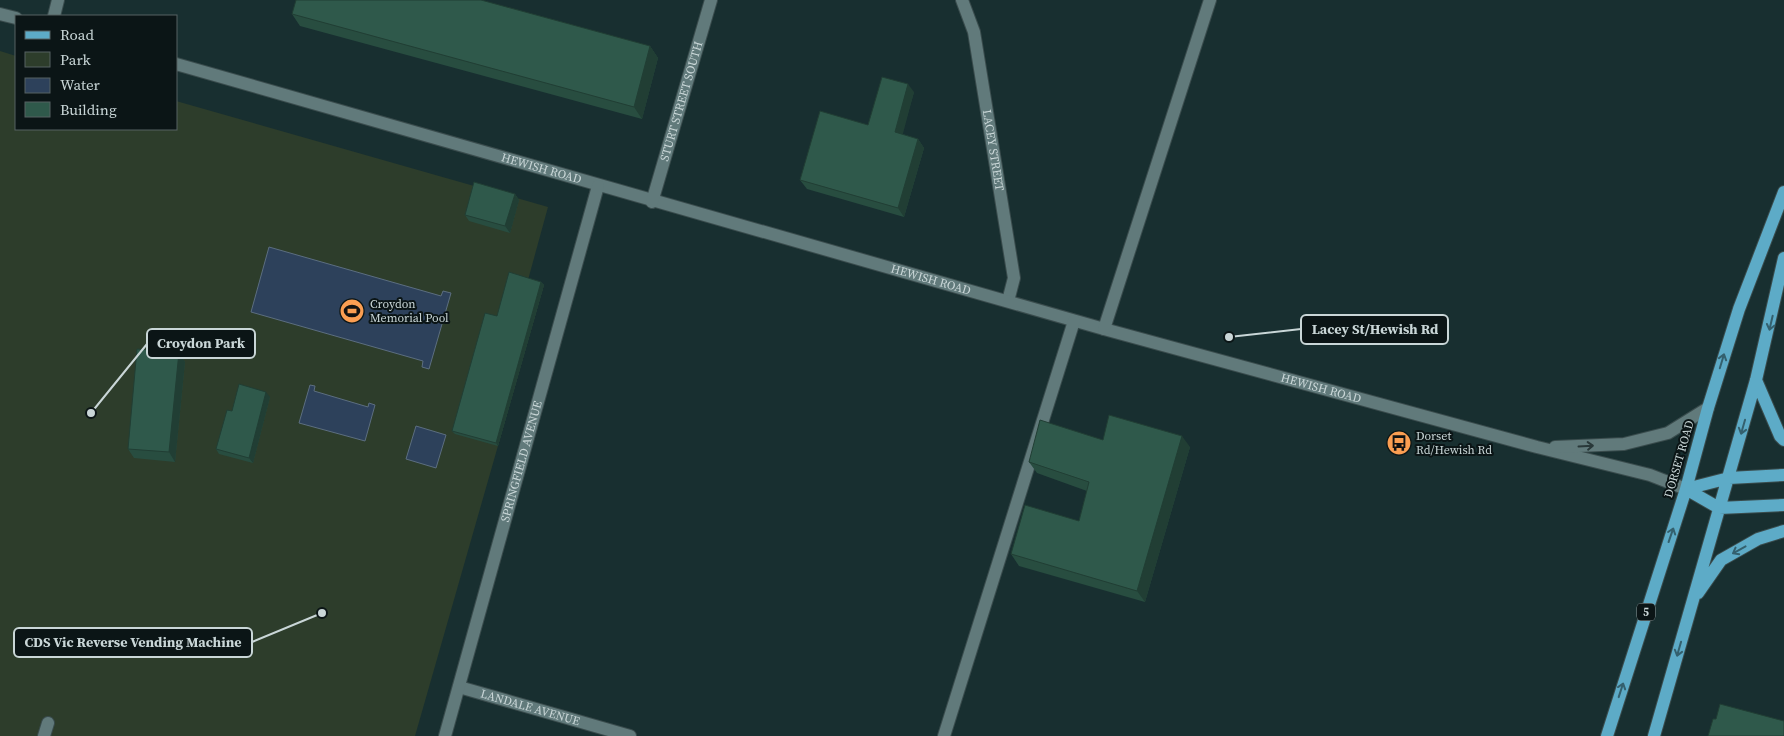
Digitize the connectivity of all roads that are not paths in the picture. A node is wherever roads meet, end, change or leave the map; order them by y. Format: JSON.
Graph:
{"nodes":[{"id":1,"x":58,"y":0,"type":"edge"},
{"id":2,"x":711,"y":0,"type":"edge"},
{"id":3,"x":962,"y":0,"type":"edge"},
{"id":4,"x":1210,"y":0,"type":"edge"},
{"id":5,"x":0,"y":14,"type":"edge"},
{"id":6,"x":54,"y":15,"type":"edge"},
{"id":7,"x":15,"y":18,"type":"edge"},
{"id":8,"x":178,"y":65,"type":"edge"},
{"id":9,"x":598,"y":186,"type":"junction"},
{"id":10,"x":1784,"y":192,"type":"edge"},
{"id":11,"x":652,"y":202,"type":"junction"},
{"id":12,"x":1784,"y":258,"type":"edge"},
{"id":13,"x":1008,"y":301,"type":"junction"},
{"id":14,"x":1074,"y":321,"type":"junction"},
{"id":15,"x":1104,"y":329,"type":"junction"},
{"id":16,"x":1756,"y":380,"type":"junction"},
{"id":17,"x":1708,"y":408,"type":"junction"},
{"id":18,"x":1784,"y":440,"type":"edge"},
{"id":19,"x":1537,"y":447,"type":"junction"},
{"id":20,"x":1784,"y":475,"type":"edge"},
{"id":21,"x":1729,"y":478,"type":"junction"},
{"id":22,"x":1686,"y":489,"type":"junction"},
{"id":23,"x":1784,"y":505,"type":"edge"},
{"id":24,"x":1718,"y":508,"type":"junction"},
{"id":25,"x":1784,"y":531,"type":"edge"},
{"id":26,"x":1693,"y":602,"type":"junction"},
{"id":27,"x":459,"y":687,"type":"junction"},
{"id":28,"x":48,"y":722,"type":"dead end"},
{"id":29,"x":44,"y":736,"type":"edge"},
{"id":30,"x":445,"y":736,"type":"edge"},
{"id":31,"x":630,"y":736,"type":"edge"},
{"id":32,"x":944,"y":736,"type":"edge"},
{"id":33,"x":1607,"y":736,"type":"edge"},
{"id":34,"x":1654,"y":736,"type":"edge"}],
"edges":[{"from":1,"to":6,"type":"street"},
{"from":2,"to":11,"type":"street","name":"STURT STREET SOUTH"},
{"from":3,"to":13,"type":"street","name":"LACEY STREET"},
{"from":4,"to":15,"type":"street"},
{"from":5,"to":7,"type":"street"},
{"from":8,"to":9,"type":"street","name":"HEWISH ROAD"},
{"from":9,"to":11,"type":"street","name":"HEWISH ROAD"},
{"from":9,"to":27,"type":"street","name":"SPRINGFIELD AVENUE"},
{"from":17,"to":10,"type":"main road","name":"DORSET ROAD","number":"5","one_way":true},
{"from":11,"to":13,"type":"street","name":"HEWISH ROAD"},
{"from":12,"to":16,"type":"main road","one_way":true},
{"from":13,"to":14,"type":"street","name":"HEWISH ROAD"},
{"from":14,"to":15,"type":"street","name":"HEWISH ROAD"},
{"from":14,"to":32,"type":"street"},
{"from":15,"to":19,"type":"street","name":"HEWISH ROAD"},
{"from":16,"to":18,"type":"main road"},
{"from":16,"to":21,"type":"main road","one_way":true},
{"from":19,"to":17,"type":"street","one_way":true},
{"from":17,"to":22,"type":"main road","name":"DORSET ROAD","number":"5"},
{"from":19,"to":22,"type":"street","name":"HEWISH ROAD"},
{"from":20,"to":21,"type":"main road"},
{"from":21,"to":22,"type":"main road"},
{"from":21,"to":24,"type":"main road"},
{"from":22,"to":24,"type":"main road"},
{"from":33,"to":22,"type":"main road","name":"DORSET ROAD","number":"5","one_way":true},
{"from":23,"to":24,"type":"main road"},
{"from":24,"to":26,"type":"main road"},
{"from":25,"to":26,"type":"main road","one_way":true},
{"from":26,"to":34,"type":"main road","one_way":true},
{"from":27,"to":30,"type":"street","name":"SPRINGFIELD AVENUE"},
{"from":27,"to":31,"type":"street","name":"LANDALE AVENUE"},
{"from":28,"to":29,"type":"street"}]}
